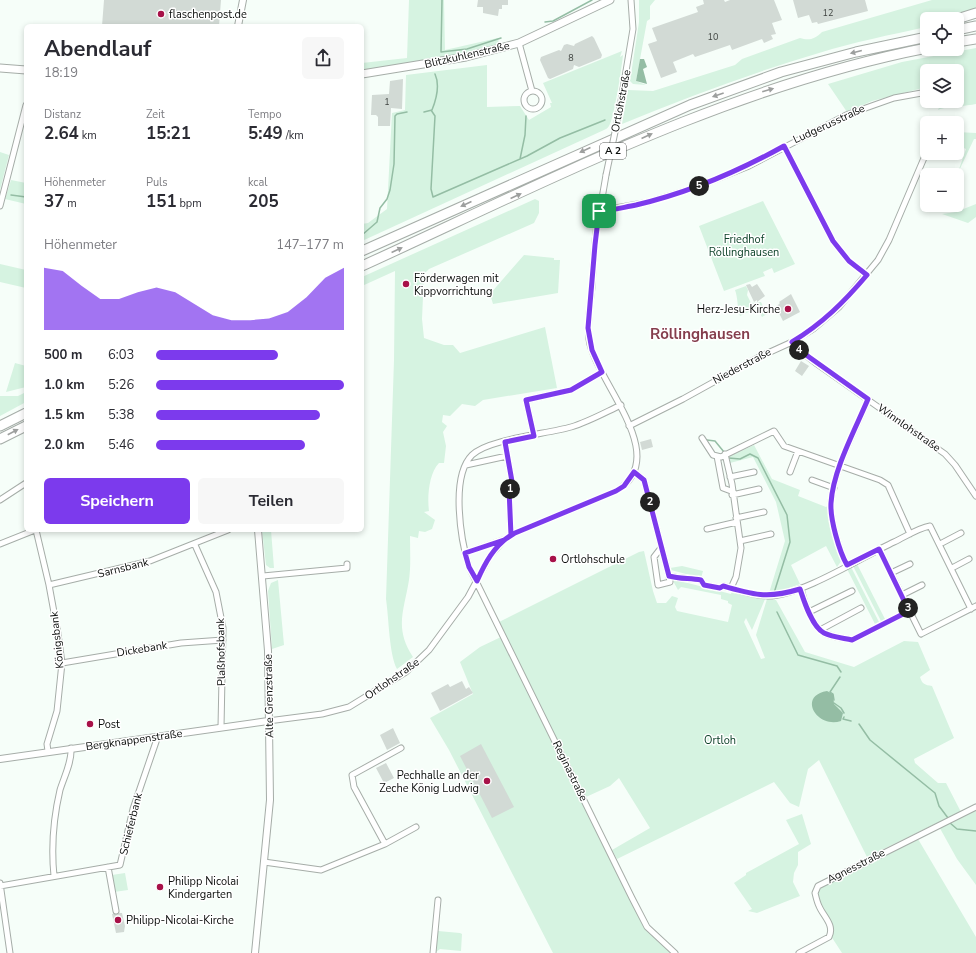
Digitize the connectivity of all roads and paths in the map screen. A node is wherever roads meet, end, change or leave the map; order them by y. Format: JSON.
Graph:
{"nodes":[{"id":1,"x":242,"y":0,"type":"edge"},
{"id":2,"x":610,"y":0,"type":"edge"},
{"id":3,"x":631,"y":0,"type":"edge"},
{"id":4,"x":976,"y":13,"type":"edge"},
{"id":5,"x":964,"y":17,"type":"edge"},
{"id":6,"x":238,"y":24,"type":"edge"},
{"id":7,"x":976,"y":26,"type":"edge"},
{"id":8,"x":964,"y":29,"type":"edge"},
{"id":9,"x":920,"y":34,"type":"edge"},
{"id":10,"x":920,"y":38,"type":"edge"},
{"id":11,"x":976,"y":39,"type":"edge"},
{"id":12,"x":964,"y":41,"type":"edge"},
{"id":13,"x":519,"y":43,"type":"junction"},
{"id":14,"x":893,"y":44,"type":"junction"},
{"id":15,"x":920,"y":49,"type":"edge"},
{"id":16,"x":0,"y":68,"type":"edge"},
{"id":17,"x":24,"y":70,"type":"edge"},
{"id":18,"x":364,"y":74,"type":"edge"},
{"id":19,"x":532,"y":91,"type":"dead end"},
{"id":20,"x":920,"y":93,"type":"edge"},
{"id":21,"x":24,"y":113,"type":"edge"},
{"id":22,"x":784,"y":146,"type":"junction"},
{"id":23,"x":923,"y":160,"type":"edge"},
{"id":24,"x":0,"y":206,"type":"edge"},
{"id":25,"x":599,"y":211,"type":"junction"},
{"id":26,"x":364,"y":250,"type":"edge"},
{"id":27,"x":364,"y":265,"type":"edge"},
{"id":28,"x":867,"y":275,"type":"junction"},
{"id":29,"x":792,"y":342,"type":"junction"},
{"id":30,"x":602,"y":372,"type":"junction"},
{"id":31,"x":868,"y":399,"type":"junction"},
{"id":32,"x":621,"y":405,"type":"junction"},
{"id":33,"x":24,"y":414,"type":"edge"},
{"id":34,"x":0,"y":426,"type":"edge"},
{"id":35,"x":629,"y":426,"type":"junction"},
{"id":36,"x":24,"y":427,"type":"edge"},
{"id":37,"x":534,"y":436,"type":"junction"},
{"id":38,"x":702,"y":438,"type":"dead end"},
{"id":39,"x":0,"y":439,"type":"edge"},
{"id":40,"x":505,"y":442,"type":"junction"},
{"id":41,"x":798,"y":451,"type":"junction"},
{"id":42,"x":725,"y":454,"type":"junction"},
{"id":43,"x":508,"y":456,"type":"junction"},
{"id":44,"x":717,"y":456,"type":"junction"},
{"id":45,"x":466,"y":465,"type":"junction"},
{"id":46,"x":840,"y":466,"type":"junction"},
{"id":47,"x":634,"y":472,"type":"junction"},
{"id":48,"x":754,"y":472,"type":"dead end"},
{"id":49,"x":790,"y":472,"type":"dead end"},
{"id":50,"x":730,"y":477,"type":"junction"},
{"id":51,"x":812,"y":480,"type":"dead end"},
{"id":52,"x":24,"y":484,"type":"edge"},
{"id":53,"x":834,"y":488,"type":"junction"},
{"id":54,"x":758,"y":490,"type":"dead end"},
{"id":55,"x":732,"y":493,"type":"junction"},
{"id":56,"x":976,"y":496,"type":"edge"},
{"id":57,"x":0,"y":500,"type":"edge"},
{"id":58,"x":764,"y":512,"type":"dead end"},
{"id":59,"x":737,"y":520,"type":"junction"},
{"id":60,"x":707,"y":528,"type":"dead end"},
{"id":61,"x":30,"y":532,"type":"edge"},
{"id":62,"x":36,"y":532,"type":"edge"},
{"id":63,"x":223,"y":532,"type":"edge"},
{"id":64,"x":258,"y":532,"type":"edge"},
{"id":65,"x":961,"y":533,"type":"dead end"},
{"id":66,"x":771,"y":534,"type":"dead end"},
{"id":67,"x":910,"y":534,"type":"junction"},
{"id":68,"x":511,"y":535,"type":"junction"},
{"id":69,"x":504,"y":540,"type":"junction"},
{"id":70,"x":740,"y":541,"type":"junction"},
{"id":71,"x":0,"y":544,"type":"edge"},
{"id":72,"x":195,"y":544,"type":"junction"},
{"id":73,"x":940,"y":544,"type":"junction"},
{"id":74,"x":661,"y":548,"type":"junction"},
{"id":75,"x":879,"y":549,"type":"junction"},
{"id":76,"x":465,"y":553,"type":"junction"},
{"id":77,"x":970,"y":559,"type":"dead end"},
{"id":78,"x":347,"y":564,"type":"dead end"},
{"id":79,"x":910,"y":564,"type":"dead end"},
{"id":80,"x":847,"y":565,"type":"junction"},
{"id":81,"x":952,"y":568,"type":"junction"},
{"id":82,"x":891,"y":573,"type":"junction"},
{"id":83,"x":263,"y":576,"type":"junction"},
{"id":84,"x":669,"y":576,"type":"junction"},
{"id":85,"x":477,"y":581,"type":"junction"},
{"id":86,"x":922,"y":585,"type":"dead end"},
{"id":87,"x":49,"y":586,"type":"junction"},
{"id":88,"x":731,"y":588,"type":"junction"},
{"id":89,"x":800,"y":589,"type":"junction"},
{"id":90,"x":852,"y":591,"type":"dead end"},
{"id":91,"x":902,"y":595,"type":"junction"},
{"id":92,"x":974,"y":607,"type":"edge"},
{"id":93,"x":861,"y":608,"type":"dead end"},
{"id":94,"x":909,"y":611,"type":"junction"},
{"id":95,"x":809,"y":612,"type":"junction"},
{"id":96,"x":820,"y":630,"type":"junction"},
{"id":97,"x":223,"y":640,"type":"junction"},
{"id":98,"x":62,"y":663,"type":"junction"},
{"id":99,"x":268,"y":721,"type":"junction"},
{"id":100,"x":221,"y":727,"type":"junction"},
{"id":101,"x":158,"y":736,"type":"junction"},
{"id":102,"x":71,"y":748,"type":"junction"},
{"id":103,"x":401,"y":748,"type":"dead end"},
{"id":104,"x":48,"y":751,"type":"junction"},
{"id":105,"x":0,"y":759,"type":"edge"},
{"id":106,"x":976,"y":807,"type":"edge"},
{"id":107,"x":416,"y":827,"type":"dead end"},
{"id":108,"x":385,"y":844,"type":"junction"},
{"id":109,"x":264,"y":862,"type":"junction"},
{"id":110,"x":108,"y":867,"type":"junction"},
{"id":111,"x":54,"y":876,"type":"junction"},
{"id":112,"x":0,"y":885,"type":"edge"},
{"id":113,"x":438,"y":900,"type":"dead end"},
{"id":114,"x":116,"y":911,"type":"dead end"},
{"id":115,"x":10,"y":953,"type":"edge"},
{"id":116,"x":255,"y":953,"type":"edge"},
{"id":117,"x":433,"y":953,"type":"edge"},
{"id":118,"x":675,"y":953,"type":"edge"},
{"id":119,"x":798,"y":953,"type":"edge"}],
"edges":[{"from":1,"to":6,"type":"street"},
{"from":2,"to":13,"type":"main road","name":"Blitzkuhlenstraße"},
{"from":3,"to":25,"type":"street","name":"Ortlohstraße","bridge":true},
{"from":4,"to":5,"type":"highway"},
{"from":7,"to":8,"type":"highway"},
{"from":9,"to":14,"type":"highway"},
{"from":10,"to":14,"type":"highway","number":"A 2"},
{"from":11,"to":12,"type":"highway"},
{"from":13,"to":18,"type":"main road","name":"Blitzkuhlenstraße"},
{"from":13,"to":19,"type":"street"},
{"from":14,"to":26,"type":"highway","number":"A 2","one_way":true},
{"from":27,"to":15,"type":"highway","number":"A 2","one_way":true},
{"from":16,"to":17,"type":"main road"},
{"from":20,"to":22,"type":"street","name":"Ludgerusstraße"},
{"from":21,"to":24,"type":"street"},
{"from":22,"to":25,"type":"street","name":"Ludgerusstraße"},
{"from":22,"to":28,"type":"street"},
{"from":23,"to":28,"type":"street","name":"Niederstraße"},
{"from":25,"to":30,"type":"street","name":"Ortlohstraße"},
{"from":28,"to":29,"type":"street","name":"Niederstraße"},
{"from":29,"to":31,"type":"street","name":"Winnlohstraße"},
{"from":29,"to":35,"type":"street","name":"Niederstraße"},
{"from":30,"to":32,"type":"street","name":"Ortlohstraße"},
{"from":30,"to":37,"type":"street"},
{"from":31,"to":46,"type":"street"},
{"from":31,"to":56,"type":"street","name":"Winnlohstraße"},
{"from":32,"to":35,"type":"street","name":"Ortlohstraße"},
{"from":32,"to":37,"type":"street"},
{"from":33,"to":34,"type":"highway"},
{"from":35,"to":47,"type":"street","name":"Ortlohstraße"},
{"from":39,"to":36,"type":"highway","one_way":true},
{"from":37,"to":40,"type":"street"},
{"from":38,"to":44,"type":"street"},
{"from":40,"to":43,"type":"street"},
{"from":40,"to":45,"type":"street"},
{"from":41,"to":42,"type":"street"},
{"from":41,"to":46,"type":"street"},
{"from":41,"to":49,"type":"street"},
{"from":42,"to":44,"type":"street"},
{"from":42,"to":50,"type":"street"},
{"from":43,"to":45,"type":"street"},
{"from":43,"to":68,"type":"street"},
{"from":44,"to":55,"type":"street"},
{"from":45,"to":76,"type":"street","name":"Reginastraße"},
{"from":46,"to":53,"type":"street"},
{"from":46,"to":67,"type":"street"},
{"from":47,"to":68,"type":"street","name":"Ortlohstraße"},
{"from":47,"to":74,"type":"street"},
{"from":48,"to":50,"type":"street"},
{"from":50,"to":55,"type":"street"},
{"from":51,"to":53,"type":"street"},
{"from":52,"to":57,"type":"street"},
{"from":53,"to":80,"type":"street"},
{"from":54,"to":55,"type":"street"},
{"from":55,"to":59,"type":"street"},
{"from":58,"to":59,"type":"street"},
{"from":59,"to":60,"type":"street"},
{"from":59,"to":70,"type":"street"},
{"from":61,"to":71,"type":"street"},
{"from":62,"to":87,"type":"street","name":"Königsbank"},
{"from":63,"to":72,"type":"street"},
{"from":64,"to":83,"type":"street","name":"Alte Grenzstraße"},
{"from":65,"to":73,"type":"street"},
{"from":66,"to":70,"type":"street"},
{"from":67,"to":73,"type":"street"},
{"from":67,"to":75,"type":"street"},
{"from":68,"to":69,"type":"street","name":"Ortlohstraße"},
{"from":69,"to":76,"type":"street","name":"Ortlohstraße"},
{"from":69,"to":85,"type":"street","name":"Ortlohstraße"},
{"from":70,"to":88,"type":"street"},
{"from":72,"to":87,"type":"street","name":"Sarnsbank"},
{"from":72,"to":97,"type":"street","name":"Plaßhofsbank"},
{"from":73,"to":81,"type":"street"},
{"from":74,"to":84,"type":"street"},
{"from":74,"to":84,"type":"street"},
{"from":75,"to":80,"type":"street"},
{"from":75,"to":82,"type":"street"},
{"from":76,"to":85,"type":"street","name":"Reginastraße"},
{"from":77,"to":81,"type":"street"},
{"from":78,"to":83,"type":"street"},
{"from":79,"to":82,"type":"street"},
{"from":80,"to":89,"type":"street"},
{"from":81,"to":92,"type":"street"},
{"from":82,"to":91,"type":"street"},
{"from":83,"to":99,"type":"street","name":"Alte Grenzstraße"},
{"from":84,"to":88,"type":"street"},
{"from":85,"to":99,"type":"street","name":"Ortlohstraße"},
{"from":85,"to":118,"type":"street","name":"Reginastraße"},
{"from":86,"to":91,"type":"street"},
{"from":87,"to":98,"type":"street","name":"Königsbank"},
{"from":88,"to":89,"type":"street"},
{"from":89,"to":95,"type":"street"},
{"from":90,"to":95,"type":"street"},
{"from":91,"to":94,"type":"street"},
{"from":92,"to":94,"type":"street"},
{"from":93,"to":96,"type":"street"},
{"from":94,"to":96,"type":"street"},
{"from":95,"to":96,"type":"street"},
{"from":97,"to":98,"type":"street","name":"Dickebank"},
{"from":97,"to":100,"type":"street","name":"Plaßhofsbank"},
{"from":98,"to":104,"type":"street","name":"Königsbank"},
{"from":99,"to":100,"type":"street","name":"Bergknappenstraße"},
{"from":99,"to":109,"type":"street","name":"Alte Grenzstraße"},
{"from":100,"to":101,"type":"street","name":"Bergknappenstraße"},
{"from":101,"to":102,"type":"street","name":"Bergknappenstraße"},
{"from":101,"to":110,"type":"street","name":"Schieferbank"},
{"from":102,"to":104,"type":"street","name":"Bergknappenstraße"},
{"from":102,"to":111,"type":"street"},
{"from":103,"to":108,"type":"street"},
{"from":104,"to":105,"type":"street","name":"Bergknappenstraße"},
{"from":106,"to":119,"type":"street","name":"Agnesstraße"},
{"from":107,"to":108,"type":"street"},
{"from":108,"to":109,"type":"street"},
{"from":109,"to":116,"type":"street","name":"Alte Grenzstraße"},
{"from":110,"to":111,"type":"street","name":"Schieferbank"},
{"from":110,"to":114,"type":"street"},
{"from":111,"to":112,"type":"street","name":"Schieferbank"},
{"from":112,"to":115,"type":"street"},
{"from":113,"to":117,"type":"street"}]}
